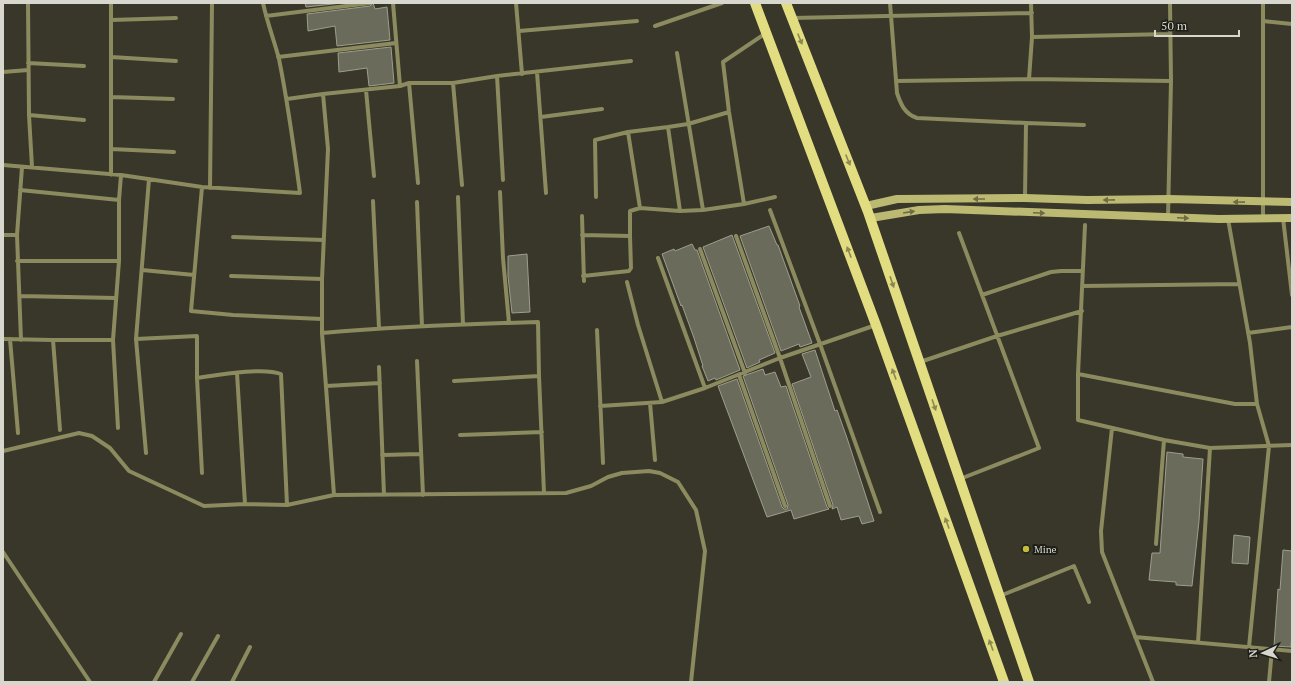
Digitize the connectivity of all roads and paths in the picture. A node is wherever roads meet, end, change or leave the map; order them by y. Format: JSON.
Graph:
{"nodes":[{"id":1,"x":28,"y":3,"type":"edge"},
{"id":2,"x":111,"y":3,"type":"edge"},
{"id":3,"x":212,"y":3,"type":"edge"},
{"id":4,"x":263,"y":3,"type":"edge"},
{"id":5,"x":370,"y":3,"type":"edge"},
{"id":6,"x":393,"y":3,"type":"edge"},
{"id":7,"x":516,"y":3,"type":"edge"},
{"id":8,"x":722,"y":3,"type":"edge"},
{"id":9,"x":755,"y":3,"type":"edge"},
{"id":10,"x":786,"y":3,"type":"edge"},
{"id":11,"x":890,"y":3,"type":"edge"},
{"id":12,"x":1031,"y":3,"type":"edge"},
{"id":13,"x":1170,"y":3,"type":"edge"},
{"id":14,"x":1263,"y":3,"type":"edge"},
{"id":15,"x":1032,"y":13,"type":"junction"},
{"id":16,"x":266,"y":16,"type":"junction"},
{"id":17,"x":892,"y":16,"type":"junction"},
{"id":18,"x":176,"y":18,"type":"dead end"},
{"id":19,"x":792,"y":18,"type":"junction"},
{"id":20,"x":111,"y":20,"type":"junction"},
{"id":21,"x":637,"y":21,"type":"dead end"},
{"id":22,"x":1263,"y":21,"type":"junction"},
{"id":23,"x":1292,"y":24,"type":"edge"},
{"id":24,"x":656,"y":26,"type":"dead end"},
{"id":25,"x":519,"y":31,"type":"junction"},
{"id":26,"x":766,"y":33,"type":"junction"},
{"id":27,"x":1170,"y":34,"type":"junction"},
{"id":28,"x":1032,"y":37,"type":"junction"},
{"id":29,"x":396,"y":44,"type":"junction"},
{"id":30,"x":677,"y":53,"type":"dead end"},
{"id":31,"x":111,"y":57,"type":"junction"},
{"id":32,"x":278,"y":57,"type":"junction"},
{"id":33,"x":176,"y":61,"type":"dead end"},
{"id":34,"x":632,"y":61,"type":"dead end"},
{"id":35,"x":28,"y":63,"type":"junction"},
{"id":36,"x":84,"y":66,"type":"dead end"},
{"id":37,"x":28,"y":70,"type":"junction"},
{"id":38,"x":3,"y":72,"type":"edge"},
{"id":39,"x":537,"y":72,"type":"junction"},
{"id":40,"x":522,"y":74,"type":"junction"},
{"id":41,"x":497,"y":76,"type":"junction"},
{"id":42,"x":1029,"y":79,"type":"junction"},
{"id":43,"x":896,"y":81,"type":"junction"},
{"id":44,"x":1171,"y":81,"type":"junction"},
{"id":45,"x":409,"y":83,"type":"junction"},
{"id":46,"x":454,"y":83,"type":"junction"},
{"id":47,"x":400,"y":86,"type":"junction"},
{"id":48,"x":366,"y":90,"type":"junction"},
{"id":49,"x":323,"y":94,"type":"junction"},
{"id":50,"x":111,"y":97,"type":"junction"},
{"id":51,"x":173,"y":99,"type":"dead end"},
{"id":52,"x":287,"y":99,"type":"junction"},
{"id":53,"x":602,"y":109,"type":"dead end"},
{"id":54,"x":729,"y":112,"type":"junction"},
{"id":55,"x":28,"y":115,"type":"junction"},
{"id":56,"x":541,"y":117,"type":"junction"},
{"id":57,"x":84,"y":120,"type":"dead end"},
{"id":58,"x":1026,"y":123,"type":"junction"},
{"id":59,"x":688,"y":124,"type":"junction"},
{"id":60,"x":1084,"y":125,"type":"dead end"},
{"id":61,"x":668,"y":128,"type":"junction"},
{"id":62,"x":628,"y":132,"type":"junction"},
{"id":63,"x":112,"y":149,"type":"junction"},
{"id":64,"x":174,"y":152,"type":"dead end"},
{"id":65,"x":3,"y":165,"type":"edge"},
{"id":66,"x":22,"y":167,"type":"junction"},
{"id":67,"x":32,"y":168,"type":"junction"},
{"id":68,"x":111,"y":175,"type":"junction"},
{"id":69,"x":122,"y":175,"type":"junction"},
{"id":70,"x":374,"y":176,"type":"dead end"},
{"id":71,"x":150,"y":179,"type":"junction"},
{"id":72,"x":503,"y":180,"type":"dead end"},
{"id":73,"x":418,"y":183,"type":"dead end"},
{"id":74,"x":462,"y":185,"type":"dead end"},
{"id":75,"x":202,"y":187,"type":"junction"},
{"id":76,"x":210,"y":188,"type":"junction"},
{"id":77,"x":20,"y":190,"type":"junction"},
{"id":78,"x":500,"y":192,"type":"dead end"},
{"id":79,"x":546,"y":193,"type":"dead end"},
{"id":80,"x":458,"y":197,"type":"dead end"},
{"id":81,"x":775,"y":197,"type":"dead end"},
{"id":82,"x":596,"y":198,"type":"dead end"},
{"id":83,"x":1025,"y":198,"type":"junction"},
{"id":84,"x":1169,"y":199,"type":"junction"},
{"id":85,"x":119,"y":200,"type":"junction"},
{"id":86,"x":373,"y":201,"type":"dead end"},
{"id":87,"x":417,"y":202,"type":"dead end"},
{"id":88,"x":1263,"y":202,"type":"junction"},
{"id":89,"x":1292,"y":202,"type":"edge"},
{"id":90,"x":744,"y":204,"type":"junction"},
{"id":91,"x":866,"y":206,"type":"junction"},
{"id":92,"x":640,"y":208,"type":"junction"},
{"id":93,"x":703,"y":210,"type":"junction"},
{"id":94,"x":770,"y":210,"type":"dead end"},
{"id":95,"x":680,"y":211,"type":"junction"},
{"id":96,"x":582,"y":216,"type":"dead end"},
{"id":97,"x":1168,"y":217,"type":"junction"},
{"id":98,"x":871,"y":218,"type":"junction"},
{"id":99,"x":1263,"y":218,"type":"junction"},
{"id":100,"x":1282,"y":218,"type":"junction"},
{"id":101,"x":1292,"y":218,"type":"edge"},
{"id":102,"x":1228,"y":219,"type":"junction"},
{"id":103,"x":1085,"y":225,"type":"dead end"},
{"id":104,"x":959,"y":233,"type":"dead end"},
{"id":105,"x":3,"y":235,"type":"edge"},
{"id":106,"x":17,"y":235,"type":"junction"},
{"id":107,"x":582,"y":235,"type":"junction"},
{"id":108,"x":630,"y":236,"type":"junction"},
{"id":109,"x":736,"y":236,"type":"dead end"},
{"id":110,"x":233,"y":237,"type":"dead end"},
{"id":111,"x":324,"y":240,"type":"junction"},
{"id":112,"x":700,"y":249,"type":"dead end"},
{"id":113,"x":658,"y":258,"type":"dead end"},
{"id":114,"x":17,"y":261,"type":"junction"},
{"id":115,"x":119,"y":261,"type":"junction"},
{"id":116,"x":142,"y":270,"type":"junction"},
{"id":117,"x":1083,"y":271,"type":"junction"},
{"id":118,"x":194,"y":275,"type":"junction"},
{"id":119,"x":231,"y":276,"type":"dead end"},
{"id":120,"x":583,"y":276,"type":"junction"},
{"id":121,"x":322,"y":279,"type":"junction"},
{"id":122,"x":584,"y":281,"type":"dead end"},
{"id":123,"x":627,"y":282,"type":"dead end"},
{"id":124,"x":1240,"y":284,"type":"junction"},
{"id":125,"x":1082,"y":286,"type":"junction"},
{"id":126,"x":982,"y":295,"type":"junction"},
{"id":127,"x":1292,"y":295,"type":"edge"},
{"id":128,"x":20,"y":296,"type":"junction"},
{"id":129,"x":116,"y":298,"type":"junction"},
{"id":130,"x":1082,"y":311,"type":"junction"},
{"id":131,"x":322,"y":319,"type":"junction"},
{"id":132,"x":509,"y":323,"type":"junction"},
{"id":133,"x":462,"y":324,"type":"junction"},
{"id":134,"x":876,"y":325,"type":"junction"},
{"id":135,"x":422,"y":326,"type":"junction"},
{"id":136,"x":379,"y":328,"type":"junction"},
{"id":137,"x":1292,"y":328,"type":"edge"},
{"id":138,"x":597,"y":330,"type":"dead end"},
{"id":139,"x":322,"y":333,"type":"junction"},
{"id":140,"x":1248,"y":333,"type":"junction"},
{"id":141,"x":997,"y":336,"type":"junction"},
{"id":142,"x":3,"y":339,"type":"edge"},
{"id":143,"x":10,"y":339,"type":"junction"},
{"id":144,"x":136,"y":339,"type":"junction"},
{"id":145,"x":21,"y":340,"type":"junction"},
{"id":146,"x":53,"y":340,"type":"junction"},
{"id":147,"x":113,"y":340,"type":"junction"},
{"id":148,"x":820,"y":344,"type":"junction"},
{"id":149,"x":780,"y":358,"type":"junction"},
{"id":150,"x":417,"y":361,"type":"dead end"},
{"id":151,"x":919,"y":363,"type":"junction"},
{"id":152,"x":379,"y":366,"type":"dead end"},
{"id":153,"x":236,"y":373,"type":"junction"},
{"id":154,"x":745,"y":373,"type":"junction"},
{"id":155,"x":1078,"y":374,"type":"junction"},
{"id":156,"x":739,"y":375,"type":"junction"},
{"id":157,"x":539,"y":376,"type":"junction"},
{"id":158,"x":197,"y":378,"type":"junction"},
{"id":159,"x":454,"y":381,"type":"dead end"},
{"id":160,"x":380,"y":383,"type":"junction"},
{"id":161,"x":326,"y":386,"type":"junction"},
{"id":162,"x":705,"y":388,"type":"junction"},
{"id":163,"x":662,"y":402,"type":"junction"},
{"id":164,"x":650,"y":403,"type":"junction"},
{"id":165,"x":1257,"y":404,"type":"junction"},
{"id":166,"x":600,"y":406,"type":"junction"},
{"id":167,"x":118,"y":428,"type":"dead end"},
{"id":168,"x":1112,"y":428,"type":"junction"},
{"id":169,"x":60,"y":430,"type":"dead end"},
{"id":170,"x":542,"y":432,"type":"junction"},
{"id":171,"x":18,"y":433,"type":"dead end"},
{"id":172,"x":460,"y":435,"type":"dead end"},
{"id":173,"x":1164,"y":440,"type":"junction"},
{"id":174,"x":1292,"y":445,"type":"edge"},
{"id":175,"x":1269,"y":446,"type":"junction"},
{"id":176,"x":1210,"y":448,"type":"junction"},
{"id":177,"x":3,"y":451,"type":"edge"},
{"id":178,"x":146,"y":453,"type":"dead end"},
{"id":179,"x":421,"y":454,"type":"junction"},
{"id":180,"x":382,"y":455,"type":"junction"},
{"id":181,"x":654,"y":460,"type":"dead end"},
{"id":182,"x":603,"y":463,"type":"dead end"},
{"id":183,"x":202,"y":473,"type":"dead end"},
{"id":184,"x":960,"y":479,"type":"junction"},
{"id":185,"x":544,"y":494,"type":"junction"},
{"id":186,"x":334,"y":495,"type":"junction"},
{"id":187,"x":384,"y":495,"type":"junction"},
{"id":188,"x":423,"y":495,"type":"junction"},
{"id":189,"x":245,"y":504,"type":"junction"},
{"id":190,"x":287,"y":505,"type":"junction"},
{"id":191,"x":785,"y":506,"type":"dead end"},
{"id":192,"x":830,"y":506,"type":"dead end"},
{"id":193,"x":880,"y":512,"type":"dead end"},
{"id":194,"x":1156,"y":544,"type":"dead end"},
{"id":195,"x":3,"y":552,"type":"edge"},
{"id":196,"x":1000,"y":596,"type":"junction"},
{"id":197,"x":1089,"y":602,"type":"dead end"},
{"id":198,"x":181,"y":634,"type":"dead end"},
{"id":199,"x":218,"y":636,"type":"dead end"},
{"id":200,"x":1135,"y":637,"type":"junction"},
{"id":201,"x":1198,"y":643,"type":"junction"},
{"id":202,"x":1249,"y":647,"type":"junction"},
{"id":203,"x":250,"y":648,"type":"dead end"},
{"id":204,"x":1272,"y":649,"type":"junction"},
{"id":205,"x":1292,"y":651,"type":"edge"},
{"id":206,"x":90,"y":682,"type":"edge"},
{"id":207,"x":154,"y":682,"type":"edge"},
{"id":208,"x":192,"y":682,"type":"edge"},
{"id":209,"x":232,"y":682,"type":"edge"},
{"id":210,"x":691,"y":682,"type":"edge"},
{"id":211,"x":1004,"y":682,"type":"edge"},
{"id":212,"x":1029,"y":682,"type":"edge"},
{"id":213,"x":1153,"y":682,"type":"edge"},
{"id":214,"x":1269,"y":682,"type":"edge"}],
"edges":[{"from":1,"to":35,"type":"street"},
{"from":2,"to":20,"type":"street"},
{"from":3,"to":76,"type":"street"},
{"from":4,"to":16,"type":"street"},
{"from":5,"to":16,"type":"street"},
{"from":6,"to":29,"type":"street"},
{"from":7,"to":25,"type":"street"},
{"from":8,"to":24,"type":"street"},
{"from":9,"to":26,"type":"main road"},
{"from":10,"to":19,"type":"main road"},
{"from":11,"to":17,"type":"street"},
{"from":12,"to":15,"type":"street"},
{"from":13,"to":27,"type":"street"},
{"from":14,"to":22,"type":"street"},
{"from":15,"to":17,"type":"street"},
{"from":15,"to":28,"type":"street"},
{"from":16,"to":32,"type":"street"},
{"from":17,"to":19,"type":"street"},
{"from":17,"to":43,"type":"street"},
{"from":18,"to":20,"type":"street"},
{"from":19,"to":91,"type":"main road","one_way":true},
{"from":20,"to":31,"type":"street"},
{"from":21,"to":25,"type":"street"},
{"from":22,"to":23,"type":"street"},
{"from":22,"to":88,"type":"street"},
{"from":25,"to":40,"type":"street"},
{"from":26,"to":54,"type":"street"},
{"from":134,"to":26,"type":"main road","one_way":true},
{"from":27,"to":28,"type":"street"},
{"from":27,"to":44,"type":"street"},
{"from":28,"to":42,"type":"street"},
{"from":29,"to":32,"type":"street"},
{"from":29,"to":47,"type":"street"},
{"from":30,"to":59,"type":"street"},
{"from":31,"to":33,"type":"street"},
{"from":31,"to":50,"type":"street"},
{"from":32,"to":52,"type":"street"},
{"from":34,"to":39,"type":"street"},
{"from":35,"to":36,"type":"street"},
{"from":35,"to":37,"type":"street"},
{"from":37,"to":38,"type":"street"},
{"from":37,"to":55,"type":"street"},
{"from":39,"to":40,"type":"street"},
{"from":39,"to":56,"type":"street"},
{"from":40,"to":41,"type":"street"},
{"from":41,"to":46,"type":"street"},
{"from":41,"to":72,"type":"street"},
{"from":42,"to":43,"type":"street"},
{"from":42,"to":44,"type":"street"},
{"from":43,"to":58,"type":"street"},
{"from":44,"to":84,"type":"street"},
{"from":45,"to":46,"type":"street"},
{"from":45,"to":47,"type":"street"},
{"from":45,"to":73,"type":"street"},
{"from":46,"to":74,"type":"street"},
{"from":47,"to":48,"type":"street"},
{"from":48,"to":49,"type":"street"},
{"from":48,"to":70,"type":"street"},
{"from":49,"to":52,"type":"street"},
{"from":49,"to":111,"type":"street"},
{"from":50,"to":51,"type":"street"},
{"from":50,"to":63,"type":"street"},
{"from":52,"to":76,"type":"street"},
{"from":53,"to":56,"type":"street"},
{"from":54,"to":59,"type":"street"},
{"from":54,"to":90,"type":"street"},
{"from":55,"to":57,"type":"street"},
{"from":55,"to":67,"type":"street"},
{"from":56,"to":79,"type":"street"},
{"from":58,"to":60,"type":"street"},
{"from":58,"to":83,"type":"street"},
{"from":59,"to":61,"type":"street"},
{"from":59,"to":93,"type":"street"},
{"from":61,"to":62,"type":"street"},
{"from":61,"to":95,"type":"street"},
{"from":62,"to":82,"type":"street"},
{"from":62,"to":92,"type":"street"},
{"from":63,"to":64,"type":"street"},
{"from":63,"to":68,"type":"street"},
{"from":65,"to":66,"type":"street"},
{"from":66,"to":67,"type":"street"},
{"from":66,"to":77,"type":"street"},
{"from":67,"to":68,"type":"street"},
{"from":68,"to":69,"type":"street"},
{"from":69,"to":71,"type":"street"},
{"from":69,"to":85,"type":"street"},
{"from":71,"to":75,"type":"street"},
{"from":71,"to":116,"type":"street"},
{"from":75,"to":76,"type":"street"},
{"from":75,"to":118,"type":"street"},
{"from":77,"to":85,"type":"street"},
{"from":77,"to":106,"type":"street"},
{"from":78,"to":132,"type":"street"},
{"from":80,"to":133,"type":"street"},
{"from":81,"to":90,"type":"street"},
{"from":84,"to":83,"type":"street","one_way":true},
{"from":83,"to":91,"type":"street","one_way":true},
{"from":88,"to":84,"type":"street","one_way":true},
{"from":84,"to":97,"type":"street"},
{"from":85,"to":115,"type":"street"},
{"from":86,"to":136,"type":"street"},
{"from":87,"to":135,"type":"street"},
{"from":88,"to":89,"type":"street"},
{"from":88,"to":99,"type":"street"},
{"from":90,"to":93,"type":"street"},
{"from":91,"to":98,"type":"main road"},
{"from":92,"to":95,"type":"street"},
{"from":92,"to":108,"type":"street"},
{"from":93,"to":95,"type":"street"},
{"from":94,"to":148,"type":"street"},
{"from":96,"to":107,"type":"street"},
{"from":98,"to":97,"type":"street","one_way":true},
{"from":97,"to":102,"type":"street","one_way":true},
{"from":98,"to":151,"type":"main road","one_way":true},
{"from":99,"to":100,"type":"street"},
{"from":99,"to":102,"type":"street"},
{"from":100,"to":101,"type":"street"},
{"from":100,"to":127,"type":"street"},
{"from":102,"to":124,"type":"street"},
{"from":103,"to":117,"type":"street"},
{"from":104,"to":126,"type":"street"},
{"from":105,"to":106,"type":"street"},
{"from":106,"to":114,"type":"street"},
{"from":107,"to":108,"type":"street"},
{"from":107,"to":120,"type":"street"},
{"from":108,"to":120,"type":"street"},
{"from":109,"to":149,"type":"street"},
{"from":110,"to":111,"type":"street"},
{"from":111,"to":121,"type":"street"},
{"from":112,"to":154,"type":"street"},
{"from":113,"to":162,"type":"street"},
{"from":114,"to":115,"type":"street"},
{"from":114,"to":128,"type":"street"},
{"from":115,"to":129,"type":"street"},
{"from":116,"to":118,"type":"street"},
{"from":116,"to":144,"type":"street"},
{"from":117,"to":125,"type":"street"},
{"from":117,"to":126,"type":"street"},
{"from":118,"to":131,"type":"street"},
{"from":119,"to":121,"type":"street"},
{"from":120,"to":122,"type":"street"},
{"from":121,"to":131,"type":"street"},
{"from":123,"to":163,"type":"street"},
{"from":124,"to":125,"type":"street"},
{"from":124,"to":140,"type":"street"},
{"from":125,"to":130,"type":"street"},
{"from":126,"to":141,"type":"street"},
{"from":128,"to":129,"type":"street"},
{"from":128,"to":145,"type":"street"},
{"from":129,"to":147,"type":"street"},
{"from":130,"to":141,"type":"street"},
{"from":130,"to":155,"type":"street"},
{"from":131,"to":139,"type":"street"},
{"from":132,"to":133,"type":"street"},
{"from":132,"to":157,"type":"street"},
{"from":133,"to":135,"type":"street"},
{"from":134,"to":148,"type":"street"},
{"from":211,"to":134,"type":"main road","one_way":true},
{"from":135,"to":136,"type":"street"},
{"from":136,"to":139,"type":"street"},
{"from":137,"to":140,"type":"street"},
{"from":138,"to":166,"type":"street"},
{"from":139,"to":161,"type":"street"},
{"from":140,"to":165,"type":"street"},
{"from":141,"to":151,"type":"street"},
{"from":141,"to":184,"type":"street"},
{"from":142,"to":143,"type":"street"},
{"from":143,"to":145,"type":"street"},
{"from":143,"to":171,"type":"street"},
{"from":144,"to":158,"type":"street"},
{"from":144,"to":178,"type":"street"},
{"from":145,"to":146,"type":"street"},
{"from":146,"to":147,"type":"street"},
{"from":146,"to":169,"type":"street"},
{"from":147,"to":167,"type":"street"},
{"from":148,"to":149,"type":"street"},
{"from":148,"to":193,"type":"street"},
{"from":149,"to":154,"type":"street"},
{"from":149,"to":192,"type":"street"},
{"from":150,"to":179,"type":"street"},
{"from":151,"to":184,"type":"main road","one_way":true},
{"from":152,"to":160,"type":"street"},
{"from":153,"to":158,"type":"street"},
{"from":153,"to":189,"type":"street"},
{"from":153,"to":190,"type":"street"},
{"from":154,"to":156,"type":"street"},
{"from":155,"to":165,"type":"street"},
{"from":155,"to":168,"type":"street"},
{"from":156,"to":162,"type":"street"},
{"from":156,"to":191,"type":"street"},
{"from":157,"to":159,"type":"street"},
{"from":157,"to":170,"type":"street"},
{"from":158,"to":183,"type":"street"},
{"from":160,"to":161,"type":"street"},
{"from":160,"to":180,"type":"street"},
{"from":161,"to":186,"type":"street"},
{"from":162,"to":163,"type":"street"},
{"from":163,"to":164,"type":"street"},
{"from":164,"to":166,"type":"street"},
{"from":164,"to":181,"type":"street"},
{"from":165,"to":175,"type":"street"},
{"from":166,"to":182,"type":"street"},
{"from":168,"to":173,"type":"street"},
{"from":168,"to":200,"type":"street"},
{"from":170,"to":172,"type":"street"},
{"from":170,"to":185,"type":"street"},
{"from":173,"to":176,"type":"street"},
{"from":173,"to":194,"type":"street"},
{"from":174,"to":175,"type":"street"},
{"from":175,"to":176,"type":"street"},
{"from":175,"to":202,"type":"street"},
{"from":176,"to":201,"type":"street"},
{"from":177,"to":189,"type":"street"},
{"from":179,"to":180,"type":"street"},
{"from":179,"to":188,"type":"street"},
{"from":180,"to":187,"type":"street"},
{"from":184,"to":196,"type":"main road"},
{"from":185,"to":188,"type":"street"},
{"from":185,"to":210,"type":"street"},
{"from":186,"to":187,"type":"street"},
{"from":186,"to":190,"type":"street"},
{"from":187,"to":188,"type":"street"},
{"from":189,"to":190,"type":"street"},
{"from":195,"to":206,"type":"street"},
{"from":196,"to":197,"type":"street"},
{"from":196,"to":212,"type":"main road"},
{"from":198,"to":207,"type":"street"},
{"from":199,"to":208,"type":"street"},
{"from":200,"to":201,"type":"street"},
{"from":200,"to":213,"type":"street"},
{"from":201,"to":202,"type":"street"},
{"from":202,"to":204,"type":"street"},
{"from":203,"to":209,"type":"street"},
{"from":204,"to":205,"type":"street"},
{"from":204,"to":214,"type":"street"}]}
